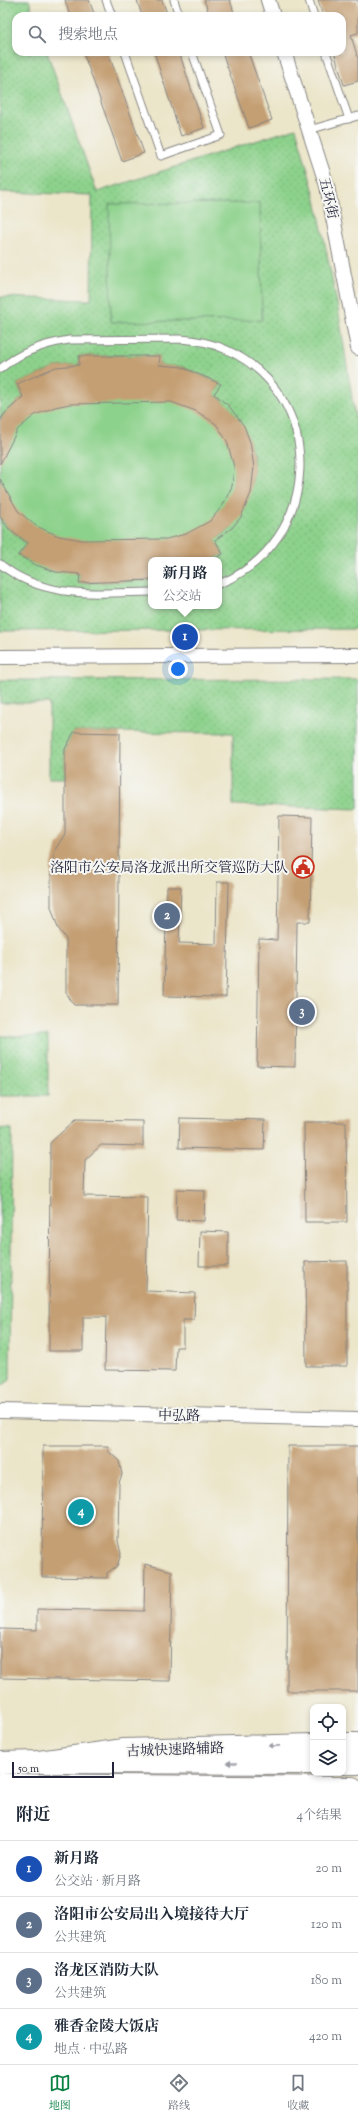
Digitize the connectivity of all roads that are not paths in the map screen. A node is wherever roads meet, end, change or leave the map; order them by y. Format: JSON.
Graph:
{"nodes":[{"id":1,"x":106,"y":0,"type":"edge"},
{"id":2,"x":174,"y":0,"type":"edge"},
{"id":3,"x":268,"y":0,"type":"edge"},
{"id":4,"x":309,"y":0,"type":"edge"},
{"id":5,"x":110,"y":12,"type":"edge"},
{"id":6,"x":178,"y":12,"type":"edge"},
{"id":7,"x":272,"y":12,"type":"edge"},
{"id":8,"x":313,"y":12,"type":"edge"},
{"id":9,"x":126,"y":56,"type":"edge"},
{"id":10,"x":193,"y":56,"type":"edge"},
{"id":11,"x":285,"y":56,"type":"edge"},
{"id":12,"x":327,"y":56,"type":"edge"},
{"id":13,"x":358,"y":116,"type":"edge"},
{"id":14,"x":348,"y":119,"type":"junction"},
{"id":15,"x":309,"y":130,"type":"junction"},
{"id":16,"x":358,"y":348,"type":"edge"},
{"id":17,"x":0,"y":369,"type":"edge"},
{"id":18,"x":0,"y":564,"type":"edge"},
{"id":19,"x":222,"y":582,"type":"edge"},
{"id":20,"x":148,"y":592,"type":"edge"},
{"id":21,"x":358,"y":655,"type":"edge"},
{"id":22,"x":0,"y":657,"type":"edge"},
{"id":23,"x":0,"y":1411,"type":"edge"},
{"id":24,"x":358,"y":1419,"type":"edge"},
{"id":25,"x":346,"y":1744,"type":"edge"},
{"id":26,"x":358,"y":1744,"type":"edge"},
{"id":27,"x":310,"y":1745,"type":"edge"},
{"id":28,"x":39,"y":1762,"type":"junction"},
{"id":29,"x":0,"y":1763,"type":"edge"},
{"id":30,"x":310,"y":1763,"type":"edge"},
{"id":31,"x":346,"y":1763,"type":"edge"},
{"id":32,"x":358,"y":1763,"type":"edge"},
{"id":33,"x":0,"y":1785,"type":"edge"},
{"id":34,"x":252,"y":1786,"type":"junction"},
{"id":35,"x":352,"y":1788,"type":"edge"}],
"edges":[{"from":1,"to":5,"type":"lane"},
{"from":2,"to":6,"type":"lane"},
{"from":3,"to":7,"type":"street"},
{"from":4,"to":8,"type":"lane"},
{"from":9,"to":10,"type":"lane"},
{"from":11,"to":15,"type":"street","name":"五环街"},
{"from":12,"to":14,"type":"lane"},
{"from":13,"to":14,"type":"lane"},
{"from":14,"to":15,"type":"lane"},
{"from":15,"to":16,"type":"street","name":"五环街"},
{"from":17,"to":19,"type":"lane"},
{"from":18,"to":20,"type":"lane"},
{"from":21,"to":22,"type":"street"},
{"from":23,"to":24,"type":"street","name":"中弘路"},
{"from":25,"to":26,"type":"main road"},
{"from":27,"to":28,"type":"main road","name":"古城快速路辅路","one_way":true},
{"from":28,"to":29,"type":"main road"},
{"from":30,"to":28,"type":"main road","one_way":true},
{"from":28,"to":34,"type":"main road"},
{"from":31,"to":32,"type":"main road"},
{"from":33,"to":34,"type":"main road"},
{"from":34,"to":35,"type":"main road"}]}
